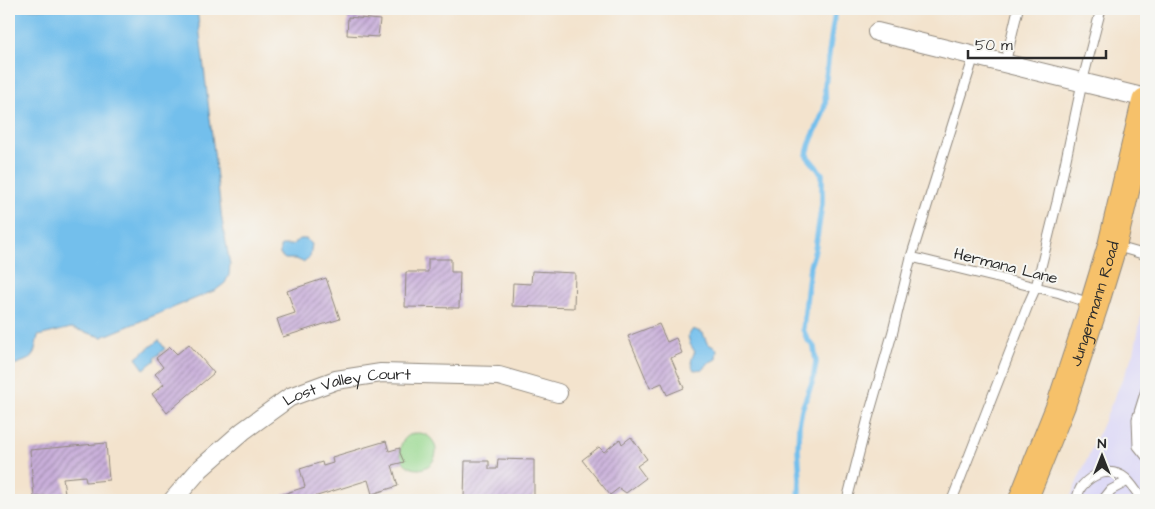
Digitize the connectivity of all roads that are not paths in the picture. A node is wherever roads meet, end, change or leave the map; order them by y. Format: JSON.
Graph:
{"nodes":[{"id":1,"x":1018,"y":9,"type":"edge"},
{"id":2,"x":1101,"y":9,"type":"edge"},
{"id":3,"x":877,"y":32,"type":"dead end"},
{"id":4,"x":974,"y":56,"type":"junction"},
{"id":5,"x":1005,"y":64,"type":"junction"},
{"id":6,"x":1082,"y":83,"type":"junction"},
{"id":7,"x":1146,"y":98,"type":"edge"},
{"id":8,"x":1146,"y":102,"type":"edge"},
{"id":9,"x":1112,"y":246,"type":"junction"},
{"id":10,"x":1146,"y":255,"type":"edge"},
{"id":11,"x":911,"y":257,"type":"junction"},
{"id":12,"x":1036,"y":288,"type":"junction"},
{"id":13,"x":1094,"y":305,"type":"junction"},
{"id":14,"x":1146,"y":390,"type":"edge"},
{"id":15,"x":558,"y":393,"type":"dead end"},
{"id":16,"x":1146,"y":456,"type":"edge"},
{"id":17,"x":1128,"y":481,"type":"junction"},
{"id":18,"x":173,"y":500,"type":"edge"},
{"id":19,"x":847,"y":500,"type":"edge"},
{"id":20,"x":952,"y":500,"type":"edge"},
{"id":21,"x":1022,"y":500,"type":"edge"},
{"id":22,"x":1076,"y":500,"type":"edge"},
{"id":23,"x":1103,"y":500,"type":"edge"},
{"id":24,"x":1142,"y":500,"type":"edge"}],
"edges":[{"from":1,"to":5,"type":"lane"},
{"from":2,"to":6,"type":"lane"},
{"from":3,"to":4,"type":"street"},
{"from":4,"to":5,"type":"street"},
{"from":4,"to":11,"type":"lane"},
{"from":5,"to":6,"type":"street"},
{"from":6,"to":7,"type":"street"},
{"from":6,"to":12,"type":"lane"},
{"from":8,"to":9,"type":"main road","name":"Jungermann Road"},
{"from":9,"to":10,"type":"lane"},
{"from":9,"to":13,"type":"main road","name":"Jungermann Road"},
{"from":11,"to":12,"type":"lane","name":"Hermana Lane"},
{"from":11,"to":19,"type":"lane"},
{"from":12,"to":13,"type":"lane","name":"Hermana Lane"},
{"from":12,"to":20,"type":"lane"},
{"from":13,"to":21,"type":"main road","name":"Jungermann Road"},
{"from":14,"to":16,"type":"lane"},
{"from":15,"to":18,"type":"street","name":"Lost Valley Court"},
{"from":17,"to":22,"type":"lane"},
{"from":17,"to":23,"type":"lane"},
{"from":17,"to":24,"type":"lane"}]}
